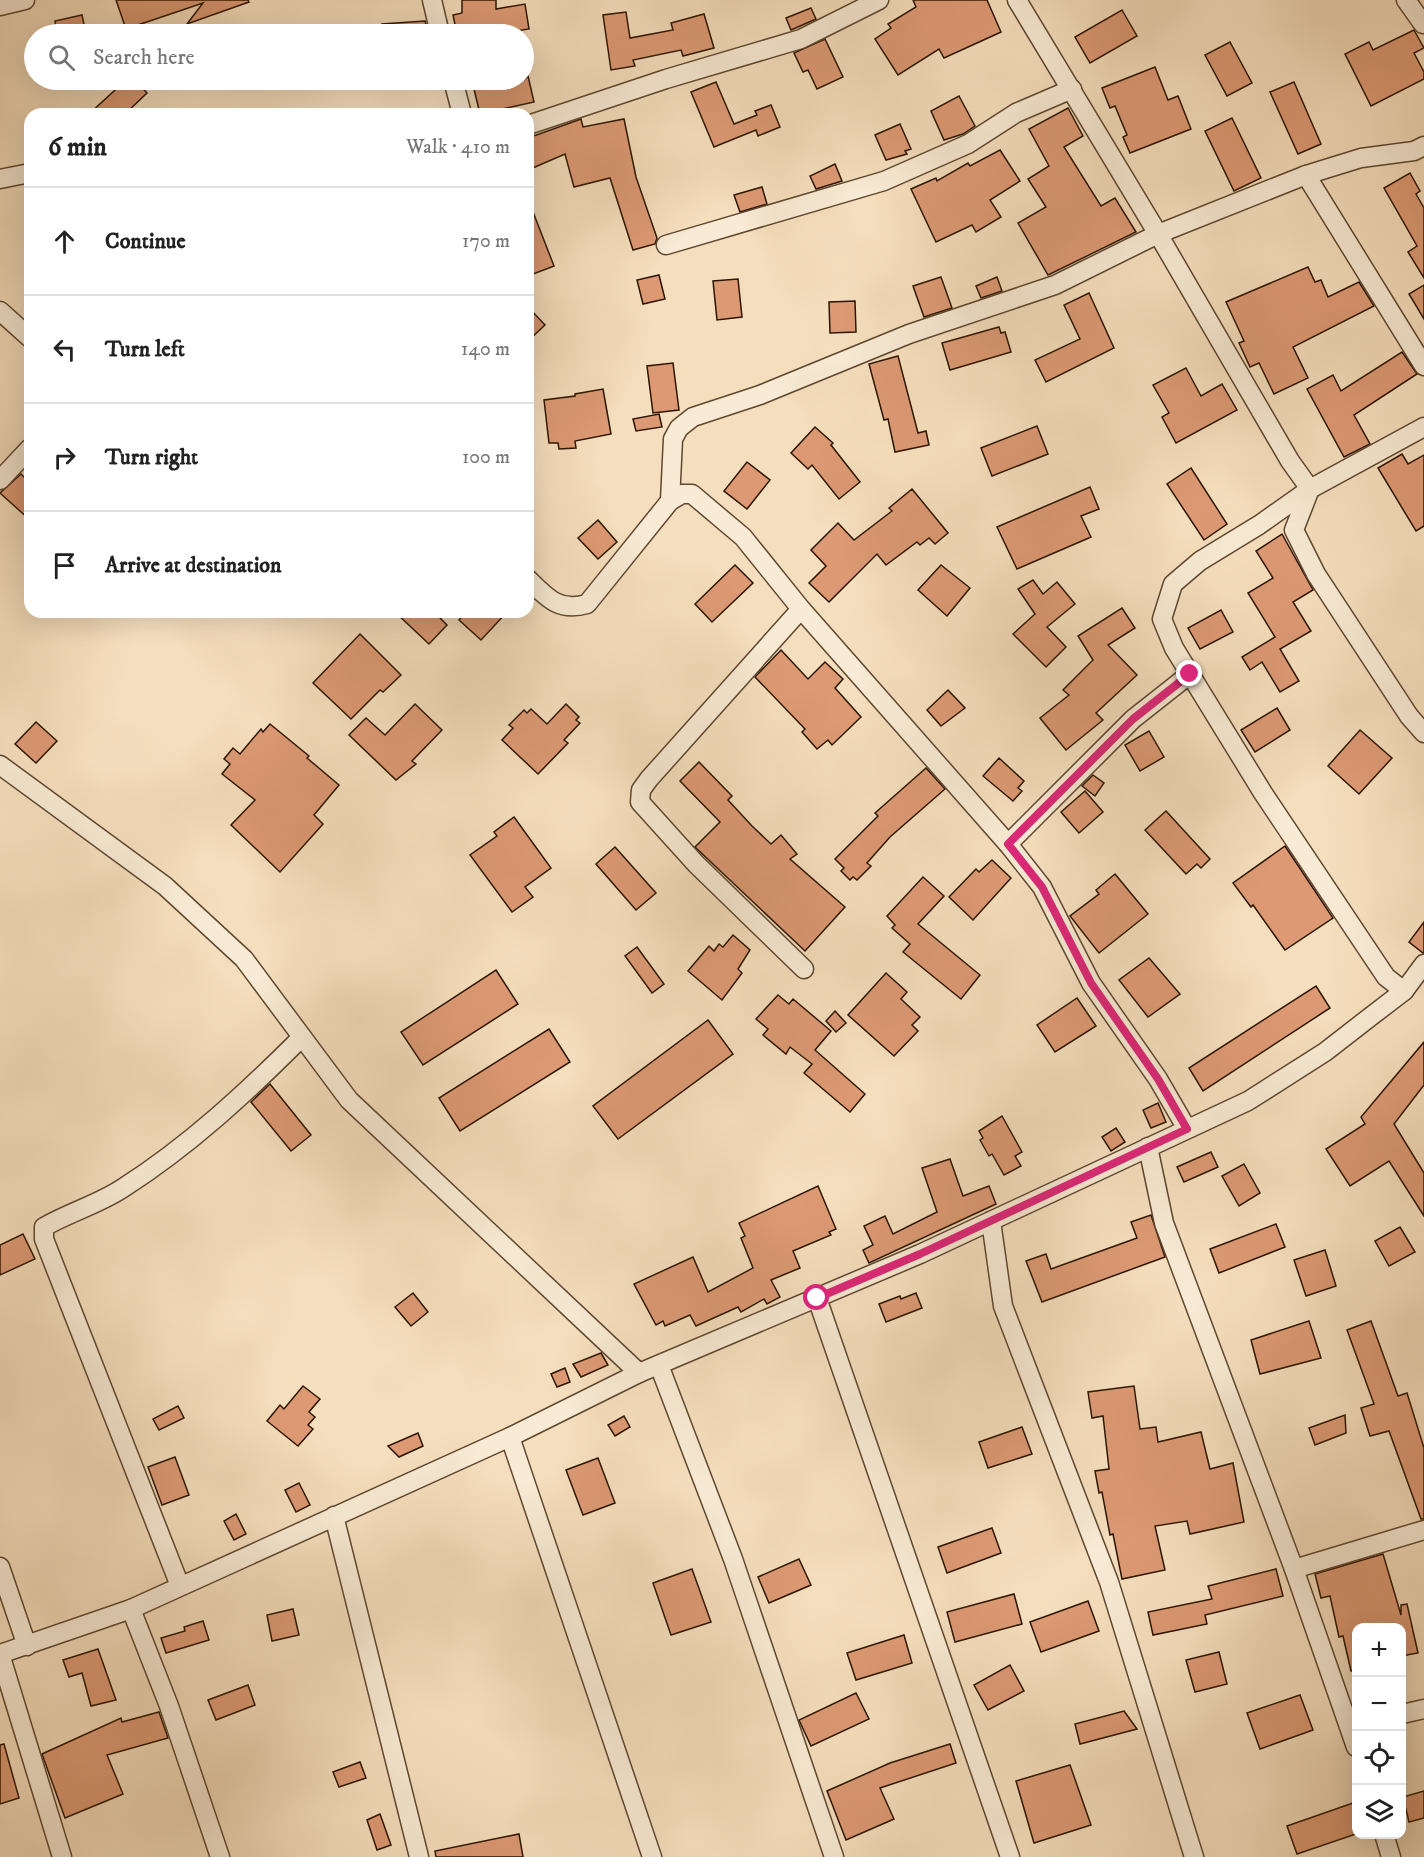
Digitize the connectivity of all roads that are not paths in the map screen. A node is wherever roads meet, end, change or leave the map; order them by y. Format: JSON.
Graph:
{"nodes":[{"id":1,"x":25,"y":0,"type":"edge"},
{"id":2,"x":432,"y":0,"type":"edge"},
{"id":3,"x":879,"y":0,"type":"edge"},
{"id":4,"x":1017,"y":0,"type":"edge"},
{"id":5,"x":1406,"y":0,"type":"edge"},
{"id":6,"x":0,"y":6,"type":"edge"},
{"id":7,"x":438,"y":24,"type":"edge"},
{"id":8,"x":1424,"y":25,"type":"edge"},
{"id":9,"x":1072,"y":89,"type":"junction"},
{"id":10,"x":456,"y":90,"type":"edge"},
{"id":11,"x":460,"y":108,"type":"edge"},
{"id":12,"x":534,"y":123,"type":"edge"},
{"id":13,"x":1424,"y":146,"type":"edge"},
{"id":14,"x":24,"y":174,"type":"edge"},
{"id":15,"x":1306,"y":174,"type":"junction"},
{"id":16,"x":0,"y":179,"type":"edge"},
{"id":17,"x":1158,"y":234,"type":"junction"},
{"id":18,"x":666,"y":245,"type":"dead end"},
{"id":19,"x":0,"y":311,"type":"edge"},
{"id":20,"x":24,"y":333,"type":"edge"},
{"id":21,"x":1424,"y":366,"type":"edge"},
{"id":22,"x":1424,"y":427,"type":"edge"},
{"id":23,"x":24,"y":454,"type":"edge"},
{"id":24,"x":0,"y":480,"type":"edge"},
{"id":25,"x":1310,"y":489,"type":"junction"},
{"id":26,"x":670,"y":501,"type":"junction"},
{"id":27,"x":534,"y":585,"type":"edge"},
{"id":28,"x":801,"y":609,"type":"junction"},
{"id":29,"x":1190,"y":674,"type":"junction"},
{"id":30,"x":1424,"y":733,"type":"edge"},
{"id":31,"x":0,"y":765,"type":"edge"},
{"id":32,"x":1008,"y":844,"type":"junction"},
{"id":33,"x":1424,"y":964,"type":"edge"},
{"id":34,"x":804,"y":969,"type":"dead end"},
{"id":35,"x":1404,"y":991,"type":"junction"},
{"id":36,"x":302,"y":1037,"type":"junction"},
{"id":37,"x":1187,"y":1129,"type":"junction"},
{"id":38,"x":1148,"y":1147,"type":"junction"},
{"id":39,"x":991,"y":1221,"type":"junction"},
{"id":40,"x":817,"y":1298,"type":"junction"},
{"id":41,"x":659,"y":1365,"type":"junction"},
{"id":42,"x":639,"y":1373,"type":"junction"},
{"id":43,"x":510,"y":1437,"type":"junction"},
{"id":44,"x":334,"y":1516,"type":"junction"},
{"id":45,"x":1424,"y":1530,"type":"edge"},
{"id":46,"x":0,"y":1567,"type":"edge"},
{"id":47,"x":1294,"y":1569,"type":"junction"},
{"id":48,"x":180,"y":1586,"type":"junction"},
{"id":49,"x":131,"y":1608,"type":"junction"},
{"id":50,"x":27,"y":1646,"type":"junction"},
{"id":51,"x":0,"y":1654,"type":"edge"},
{"id":52,"x":1424,"y":1709,"type":"edge"},
{"id":53,"x":1406,"y":1713,"type":"edge"},
{"id":54,"x":1352,"y":1724,"type":"edge"},
{"id":55,"x":1386,"y":1839,"type":"edge"},
{"id":56,"x":62,"y":1857,"type":"edge"},
{"id":57,"x":220,"y":1857,"type":"edge"},
{"id":58,"x":419,"y":1857,"type":"edge"},
{"id":59,"x":652,"y":1857,"type":"edge"},
{"id":60,"x":834,"y":1857,"type":"edge"},
{"id":61,"x":1010,"y":1857,"type":"edge"},
{"id":62,"x":1194,"y":1857,"type":"edge"},
{"id":63,"x":1391,"y":1857,"type":"edge"}],
"edges":[{"from":1,"to":6,"type":"street"},
{"from":2,"to":7,"type":"street"},
{"from":3,"to":12,"type":"street"},
{"from":4,"to":9,"type":"street"},
{"from":5,"to":8,"type":"street"},
{"from":9,"to":17,"type":"street"},
{"from":9,"to":18,"type":"street"},
{"from":10,"to":11,"type":"street"},
{"from":13,"to":15,"type":"street"},
{"from":14,"to":16,"type":"street"},
{"from":15,"to":17,"type":"street"},
{"from":15,"to":21,"type":"street"},
{"from":17,"to":25,"type":"street"},
{"from":17,"to":26,"type":"street"},
{"from":19,"to":20,"type":"street"},
{"from":22,"to":25,"type":"street"},
{"from":23,"to":24,"type":"street"},
{"from":25,"to":29,"type":"street"},
{"from":25,"to":30,"type":"street"},
{"from":26,"to":27,"type":"street"},
{"from":26,"to":28,"type":"street"},
{"from":28,"to":32,"type":"street"},
{"from":28,"to":34,"type":"street"},
{"from":29,"to":32,"type":"street"},
{"from":29,"to":35,"type":"street"},
{"from":31,"to":36,"type":"street"},
{"from":32,"to":37,"type":"street"},
{"from":33,"to":35,"type":"street"},
{"from":35,"to":37,"type":"street"},
{"from":36,"to":42,"type":"street"},
{"from":36,"to":48,"type":"street"},
{"from":37,"to":38,"type":"street"},
{"from":38,"to":39,"type":"street"},
{"from":38,"to":47,"type":"street"},
{"from":39,"to":40,"type":"street"},
{"from":39,"to":62,"type":"street"},
{"from":40,"to":41,"type":"street"},
{"from":40,"to":61,"type":"street"},
{"from":41,"to":42,"type":"street"},
{"from":41,"to":60,"type":"street"},
{"from":42,"to":43,"type":"street"},
{"from":43,"to":44,"type":"street"},
{"from":43,"to":59,"type":"street"},
{"from":44,"to":48,"type":"street"},
{"from":44,"to":58,"type":"street"},
{"from":45,"to":47,"type":"street"},
{"from":46,"to":50,"type":"street"},
{"from":47,"to":54,"type":"street"},
{"from":48,"to":49,"type":"street"},
{"from":49,"to":50,"type":"street"},
{"from":49,"to":57,"type":"street"},
{"from":50,"to":51,"type":"street"},
{"from":51,"to":56,"type":"street"},
{"from":52,"to":53,"type":"street"},
{"from":55,"to":63,"type":"street"}]}
